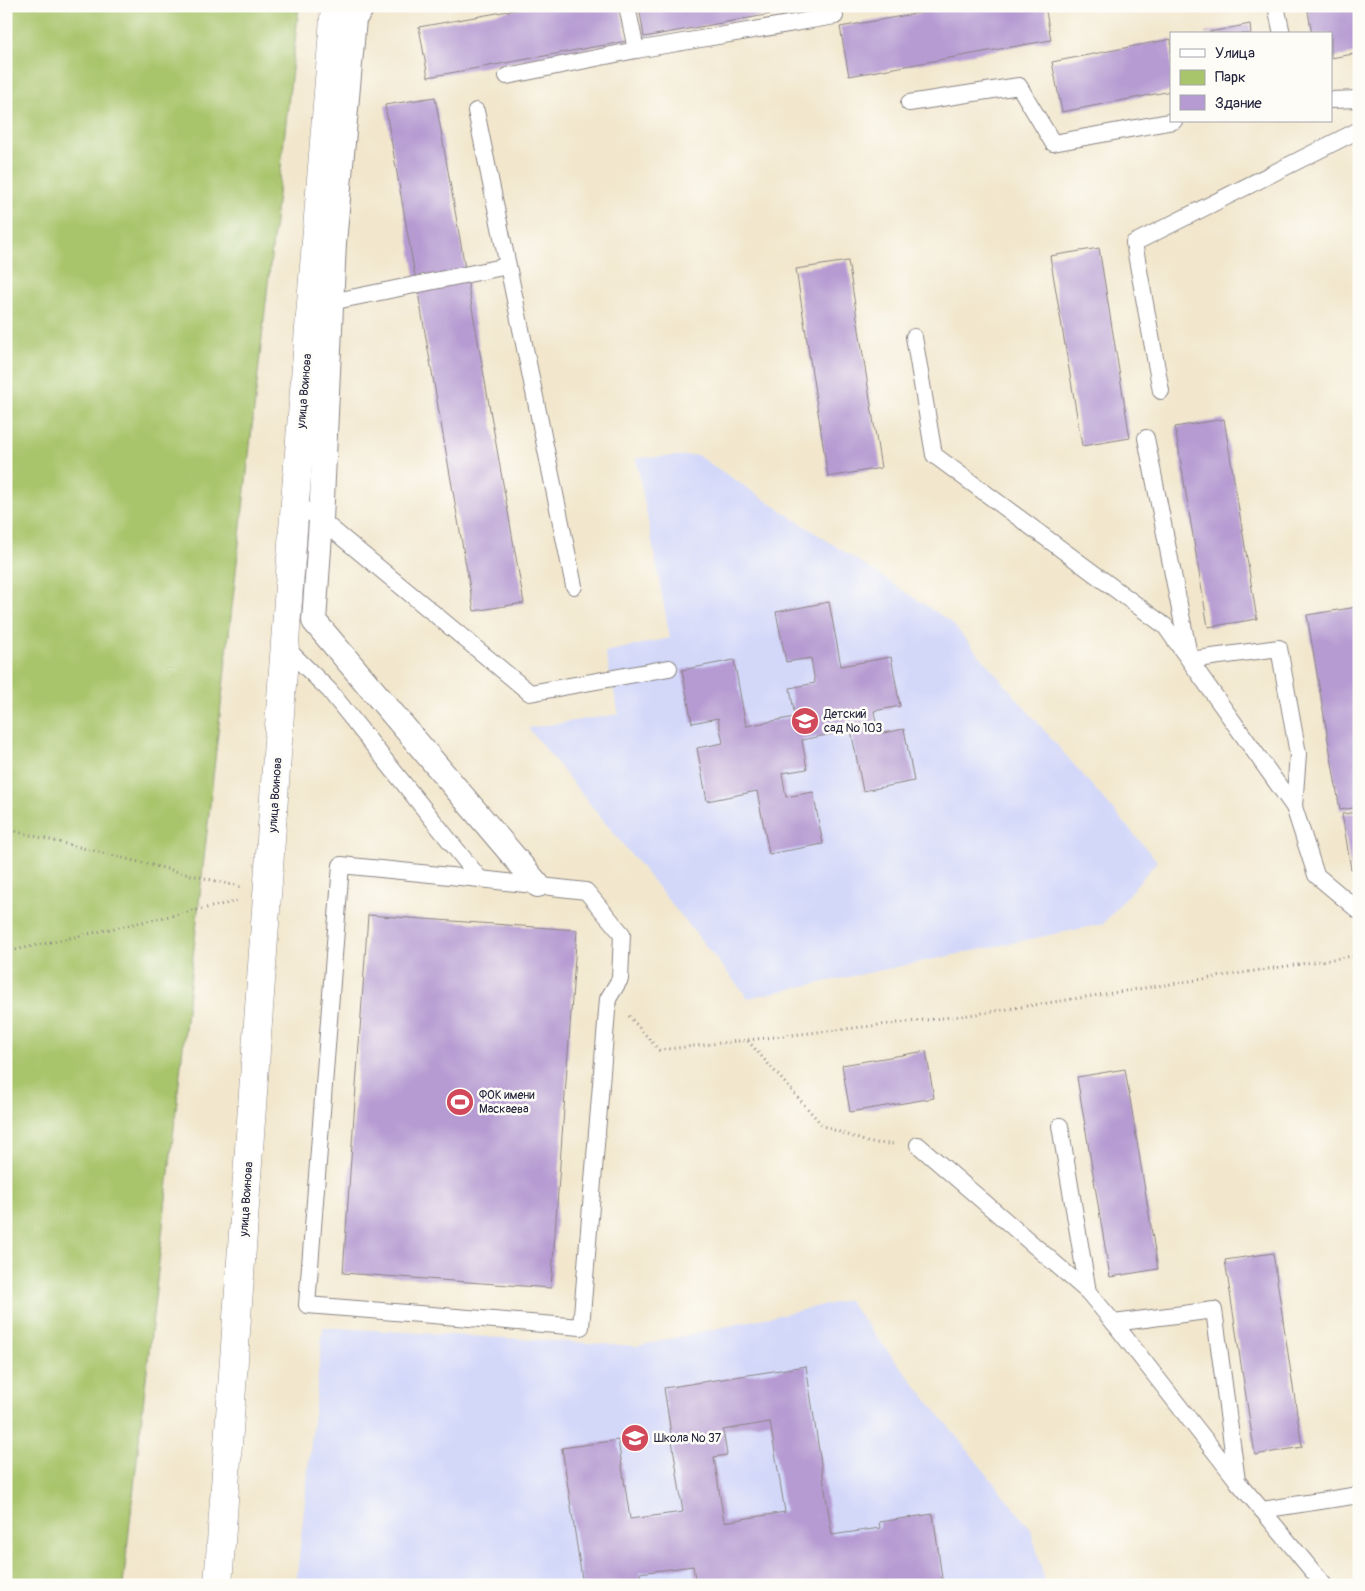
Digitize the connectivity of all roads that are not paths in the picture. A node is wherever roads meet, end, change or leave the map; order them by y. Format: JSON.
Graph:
{"nodes":[{"id":1,"x":335,"y":6,"type":"edge"},
{"id":2,"x":363,"y":6,"type":"edge"},
{"id":3,"x":627,"y":6,"type":"edge"},
{"id":4,"x":1276,"y":6,"type":"edge"},
{"id":5,"x":835,"y":16,"type":"dead end"},
{"id":6,"x":1282,"y":32,"type":"edge"},
{"id":7,"x":636,"y":50,"type":"junction"},
{"id":8,"x":507,"y":76,"type":"dead end"},
{"id":9,"x":1359,"y":99,"type":"edge"},
{"id":10,"x":1332,"y":100,"type":"edge"},
{"id":11,"x":909,"y":103,"type":"dead end"},
{"id":12,"x":476,"y":112,"type":"dead end"},
{"id":13,"x":1170,"y":122,"type":"edge"},
{"id":14,"x":1359,"y":130,"type":"edge"},
{"id":15,"x":508,"y":266,"type":"junction"},
{"id":16,"x":321,"y":304,"type":"junction"},
{"id":17,"x":914,"y":337,"type":"dead end"},
{"id":18,"x":1161,"y":390,"type":"dead end"},
{"id":19,"x":1146,"y":438,"type":"dead end"},
{"id":20,"x":294,"y":502,"type":"junction"},
{"id":21,"x":321,"y":520,"type":"junction"},
{"id":22,"x":574,"y":586,"type":"dead end"},
{"id":23,"x":285,"y":647,"type":"junction"},
{"id":24,"x":1190,"y":660,"type":"junction"},
{"id":25,"x":669,"y":668,"type":"dead end"},
{"id":26,"x":1294,"y":807,"type":"junction"},
{"id":27,"x":480,"y":879,"type":"junction"},
{"id":28,"x":538,"y":885,"type":"junction"},
{"id":29,"x":1359,"y":911,"type":"edge"},
{"id":30,"x":1060,"y":1126,"type":"dead end"},
{"id":31,"x":918,"y":1146,"type":"road end"},
{"id":32,"x":1088,"y":1292,"type":"junction"},
{"id":33,"x":1114,"y":1323,"type":"junction"},
{"id":34,"x":1237,"y":1481,"type":"junction"},
{"id":35,"x":1359,"y":1495,"type":"edge"},
{"id":36,"x":1262,"y":1510,"type":"junction"},
{"id":37,"x":218,"y":1585,"type":"edge"},
{"id":38,"x":1324,"y":1585,"type":"edge"}],
"edges":[{"from":1,"to":16,"type":"street","name":"улица Воинова"},
{"from":2,"to":16,"type":"street"},
{"from":3,"to":7,"type":"lane"},
{"from":4,"to":6,"type":"lane"},
{"from":5,"to":7,"type":"lane"},
{"from":7,"to":8,"type":"lane"},
{"from":9,"to":10,"type":"lane"},
{"from":11,"to":13,"type":"lane"},
{"from":12,"to":15,"type":"lane"},
{"from":14,"to":18,"type":"lane"},
{"from":15,"to":16,"type":"lane"},
{"from":15,"to":22,"type":"lane"},
{"from":16,"to":20,"type":"street","name":"улица Воинова"},
{"from":16,"to":21,"type":"street"},
{"from":17,"to":24,"type":"lane"},
{"from":19,"to":24,"type":"lane"},
{"from":20,"to":21,"type":"lane"},
{"from":20,"to":23,"type":"street","name":"улица Воинова"},
{"from":21,"to":25,"type":"lane"},
{"from":21,"to":28,"type":"street"},
{"from":23,"to":27,"type":"lane"},
{"from":23,"to":37,"type":"street","name":"улица Воинова"},
{"from":24,"to":26,"type":"lane"},
{"from":24,"to":26,"type":"lane"},
{"from":26,"to":29,"type":"lane"},
{"from":27,"to":28,"type":"lane"},
{"from":27,"to":28,"type":"lane"},
{"from":30,"to":32,"type":"lane"},
{"from":31,"to":32,"type":"lane"},
{"from":32,"to":33,"type":"lane"},
{"from":33,"to":34,"type":"lane"},
{"from":33,"to":34,"type":"lane"},
{"from":34,"to":36,"type":"lane"},
{"from":35,"to":36,"type":"lane"},
{"from":36,"to":38,"type":"lane"}]}
